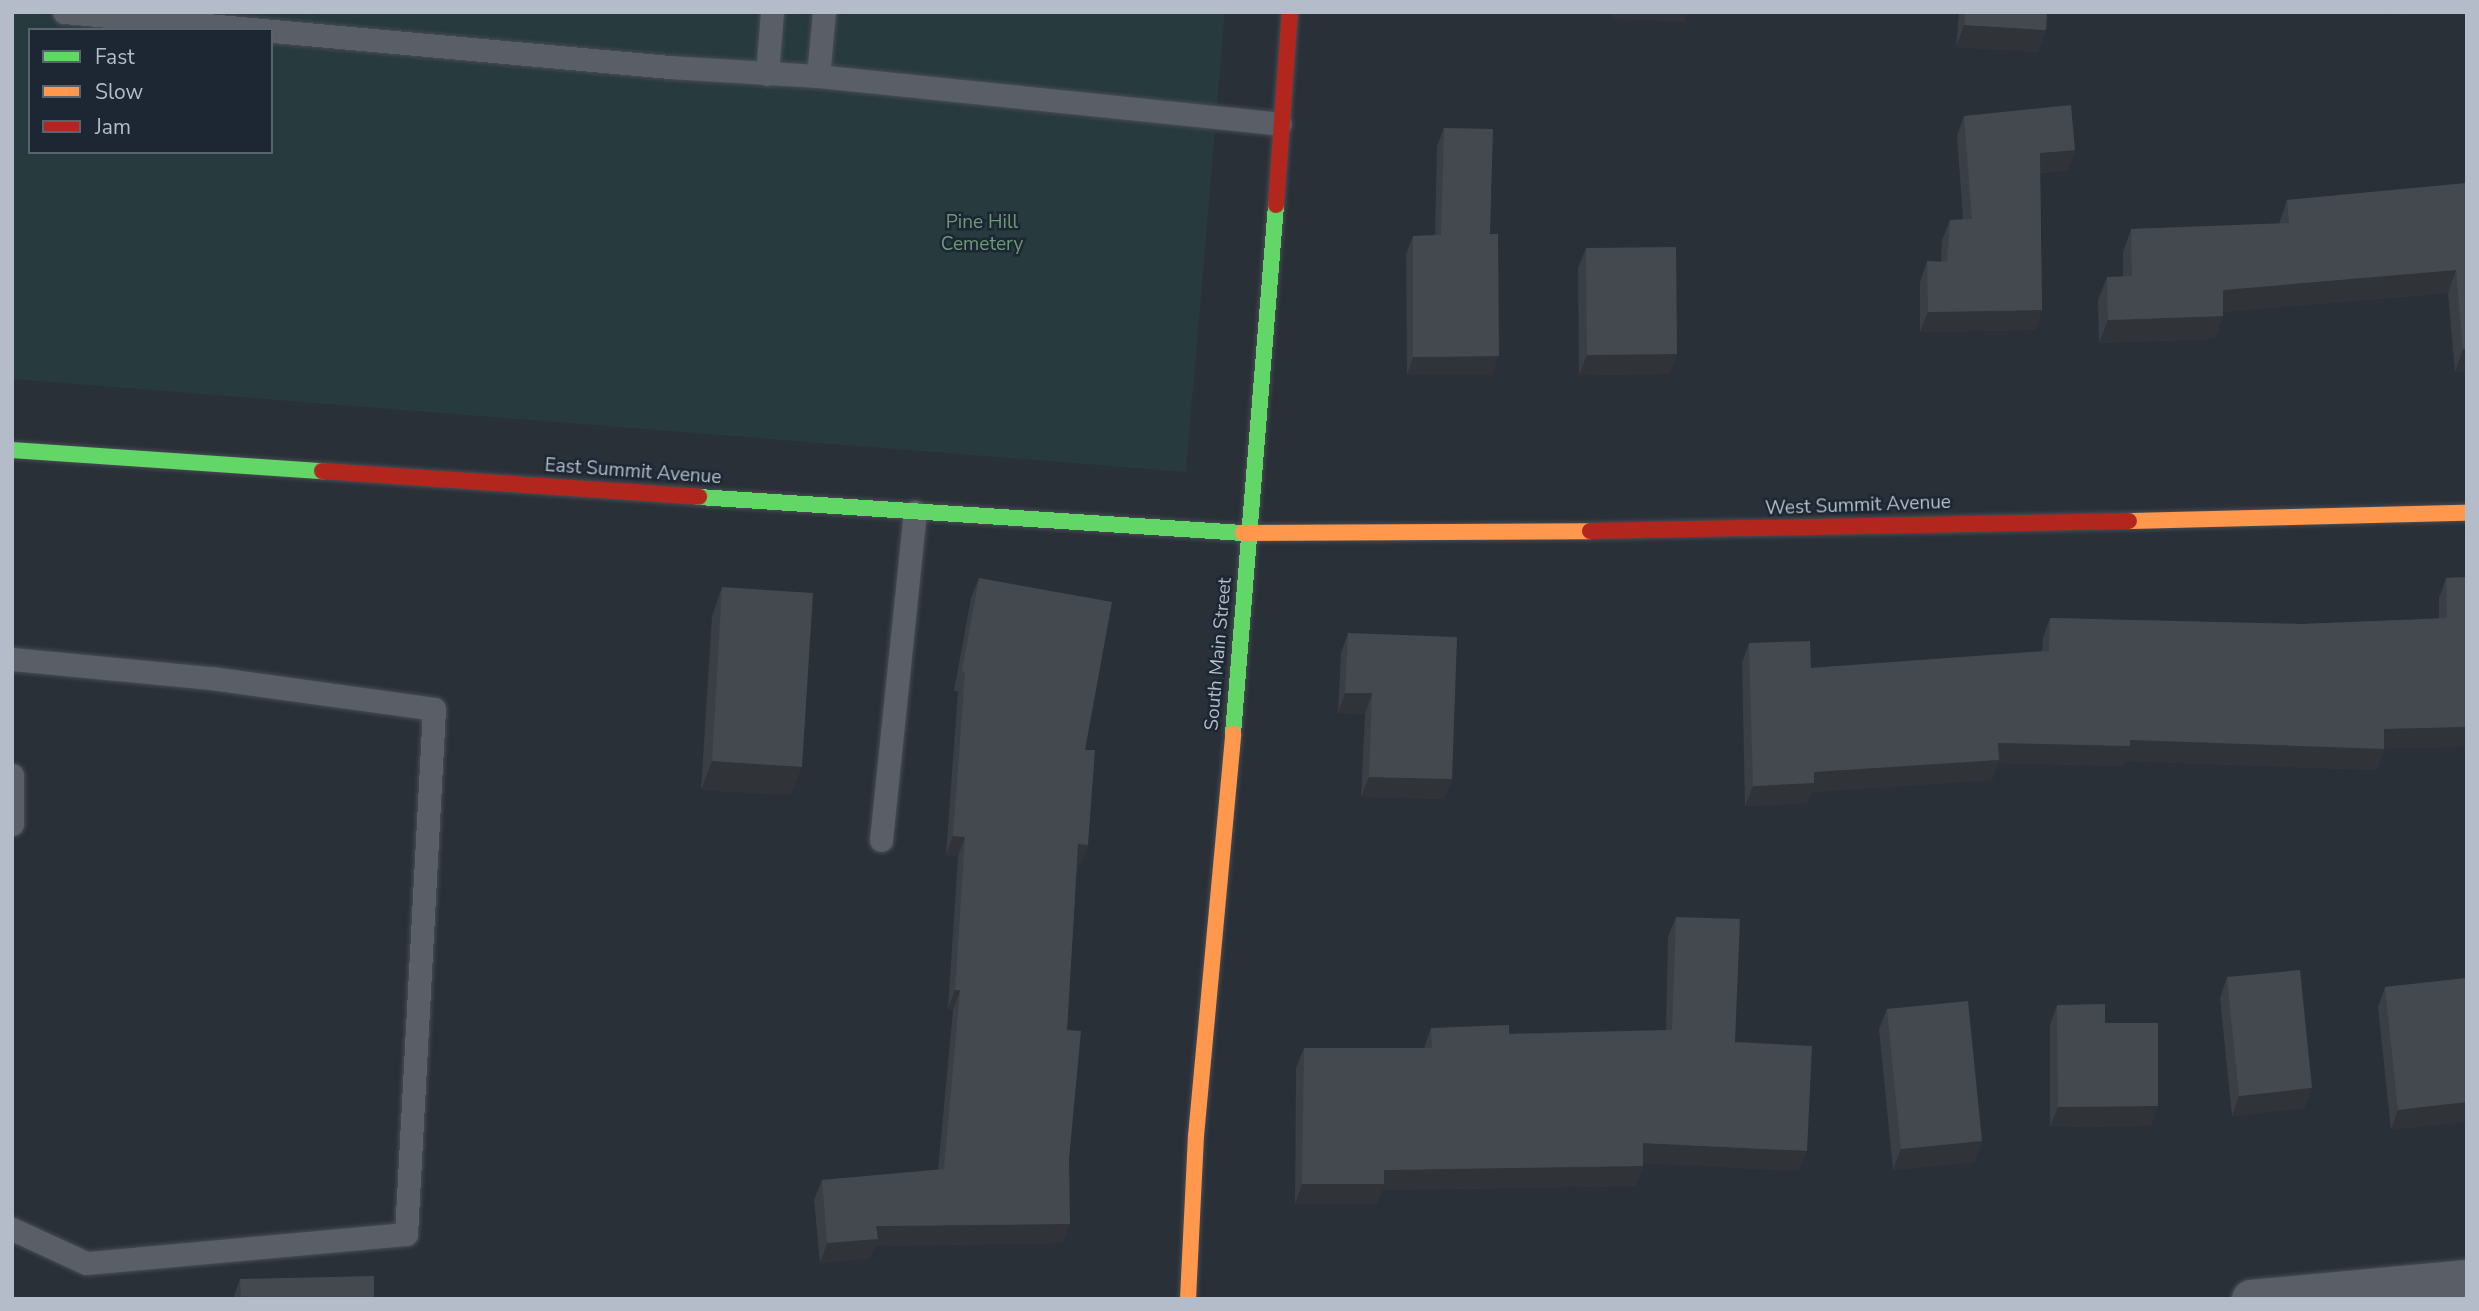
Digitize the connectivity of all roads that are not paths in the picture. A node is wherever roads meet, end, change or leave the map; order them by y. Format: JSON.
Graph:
{"nodes":[{"id":1,"x":64,"y":12,"type":"edge"},
{"id":2,"x":772,"y":12,"type":"edge"},
{"id":3,"x":824,"y":12,"type":"edge"},
{"id":4,"x":1290,"y":12,"type":"edge"},
{"id":5,"x":245,"y":28,"type":"edge"},
{"id":6,"x":273,"y":30,"type":"edge"},
{"id":7,"x":767,"y":74,"type":"junction"},
{"id":8,"x":818,"y":76,"type":"junction"},
{"id":9,"x":1280,"y":124,"type":"junction"},
{"id":10,"x":12,"y":450,"type":"edge"},
{"id":11,"x":915,"y":512,"type":"junction"},
{"id":12,"x":2467,"y":513,"type":"edge"},
{"id":13,"x":1251,"y":534,"type":"junction"},
{"id":14,"x":12,"y":659,"type":"edge"},
{"id":15,"x":12,"y":775,"type":"edge"},
{"id":16,"x":12,"y":824,"type":"edge"},
{"id":17,"x":881,"y":840,"type":"dead end"},
{"id":18,"x":12,"y":1229,"type":"edge"},
{"id":19,"x":2467,"y":1279,"type":"edge"},
{"id":20,"x":1188,"y":1299,"type":"edge"},
{"id":21,"x":2251,"y":1299,"type":"edge"}],
"edges":[{"from":1,"to":5,"type":"lane"},
{"from":2,"to":7,"type":"lane"},
{"from":3,"to":8,"type":"lane"},
{"from":4,"to":9,"type":"street","name":"South Main Street"},
{"from":6,"to":7,"type":"lane"},
{"from":7,"to":8,"type":"lane"},
{"from":8,"to":9,"type":"lane"},
{"from":9,"to":13,"type":"street","name":"South Main Street"},
{"from":10,"to":11,"type":"street","name":"East Summit Avenue"},
{"from":11,"to":13,"type":"street","name":"East Summit Avenue"},
{"from":11,"to":17,"type":"lane"},
{"from":12,"to":13,"type":"street","name":"West Summit Avenue"},
{"from":13,"to":20,"type":"street","name":"South Main Street"},
{"from":14,"to":18,"type":"lane"},
{"from":15,"to":16,"type":"lane"},
{"from":19,"to":21,"type":"street"}]}
